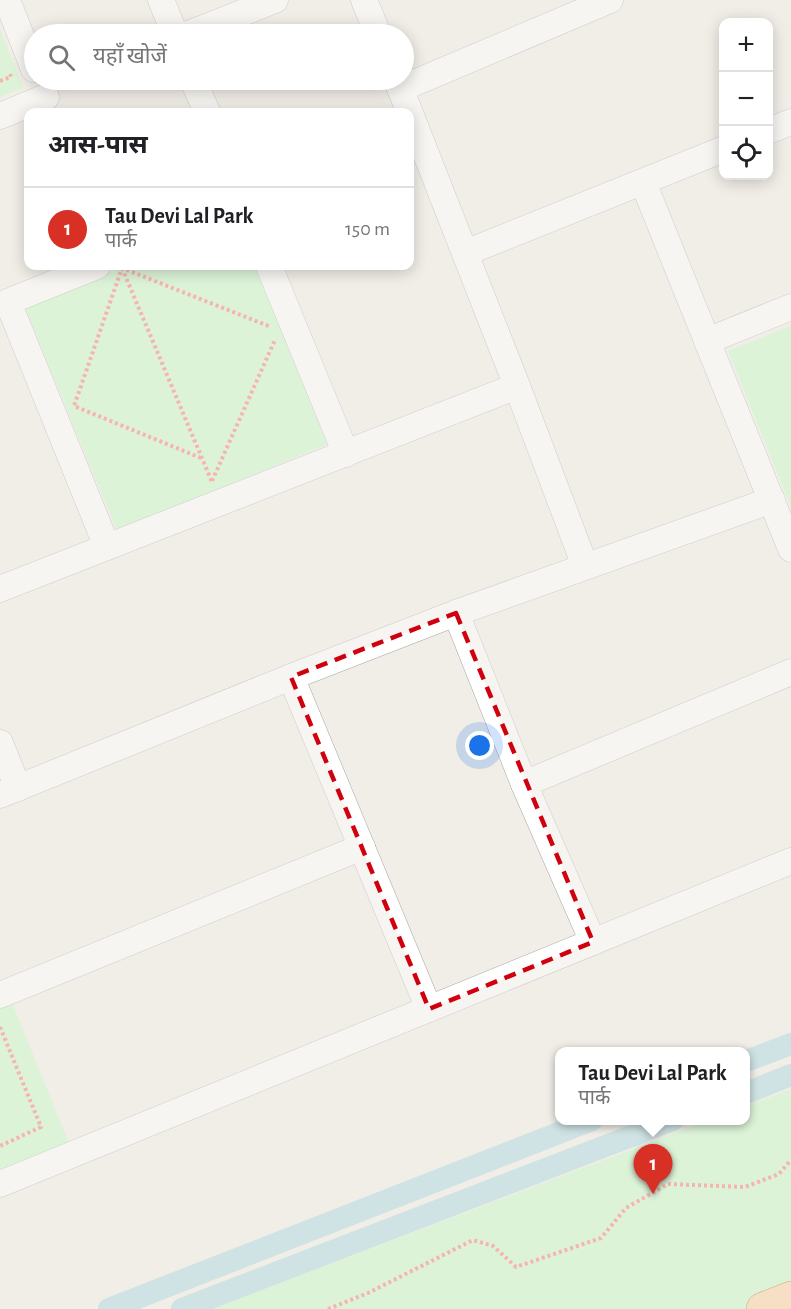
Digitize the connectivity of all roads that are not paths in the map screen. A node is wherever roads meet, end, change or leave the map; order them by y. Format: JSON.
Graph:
{"nodes":[{"id":1,"x":7,"y":0,"type":"edge"},
{"id":2,"x":161,"y":0,"type":"edge"},
{"id":3,"x":275,"y":0,"type":"edge"},
{"id":4,"x":364,"y":0,"type":"edge"},
{"id":5,"x":610,"y":0,"type":"edge"},
{"id":6,"x":568,"y":8,"type":"edge"},
{"id":7,"x":171,"y":24,"type":"edge"},
{"id":8,"x":214,"y":24,"type":"edge"},
{"id":9,"x":374,"y":24,"type":"edge"},
{"id":10,"x":23,"y":73,"type":"edge"},
{"id":11,"x":414,"y":77,"type":"edge"},
{"id":12,"x":197,"y":90,"type":"edge"},
{"id":13,"x":400,"y":90,"type":"edge"},
{"id":14,"x":46,"y":96,"type":"edge"},
{"id":15,"x":205,"y":108,"type":"edge"},
{"id":16,"x":407,"y":108,"type":"edge"},
{"id":17,"x":0,"y":116,"type":"edge"},
{"id":18,"x":791,"y":122,"type":"edge"},
{"id":19,"x":414,"y":125,"type":"edge"},
{"id":20,"x":773,"y":129,"type":"edge"},
{"id":21,"x":719,"y":151,"type":"edge"},
{"id":22,"x":643,"y":182,"type":"junction"},
{"id":23,"x":465,"y":254,"type":"junction"},
{"id":24,"x":87,"y":270,"type":"edge"},
{"id":25,"x":271,"y":270,"type":"edge"},
{"id":26,"x":4,"y":303,"type":"edge"},
{"id":27,"x":791,"y":307,"type":"edge"},
{"id":28,"x":707,"y":342,"type":"junction"},
{"id":29,"x":517,"y":386,"type":"junction"},
{"id":30,"x":346,"y":454,"type":"junction"},
{"id":31,"x":772,"y":500,"type":"junction"},
{"id":32,"x":107,"y":547,"type":"junction"},
{"id":33,"x":791,"y":549,"type":"edge"},
{"id":34,"x":585,"y":566,"type":"junction"},
{"id":35,"x":0,"y":588,"type":"edge"},
{"id":36,"x":456,"y":613,"type":"junction"},
{"id":37,"x":791,"y":672,"type":"edge"},
{"id":38,"x":291,"y":676,"type":"junction"},
{"id":39,"x":0,"y":743,"type":"edge"},
{"id":40,"x":524,"y":784,"type":"junction"},
{"id":41,"x":9,"y":791,"type":"edge"},
{"id":42,"x":362,"y":848,"type":"junction"},
{"id":43,"x":791,"y":861,"type":"edge"},
{"id":44,"x":592,"y":942,"type":"junction"},
{"id":45,"x":0,"y":995,"type":"edge"},
{"id":46,"x":429,"y":1009,"type":"junction"},
{"id":47,"x":0,"y":1184,"type":"edge"},
{"id":48,"x":791,"y":1298,"type":"edge"},
{"id":49,"x":763,"y":1309,"type":"edge"}],
"edges":[{"from":1,"to":10,"type":"street"},
{"from":2,"to":7,"type":"street"},
{"from":3,"to":8,"type":"street"},
{"from":4,"to":9,"type":"street"},
{"from":5,"to":6,"type":"street"},
{"from":6,"to":11,"type":"street"},
{"from":12,"to":15,"type":"street"},
{"from":13,"to":16,"type":"street"},
{"from":14,"to":17,"type":"street"},
{"from":18,"to":20,"type":"street"},
{"from":19,"to":23,"type":"street"},
{"from":21,"to":22,"type":"street"},
{"from":22,"to":23,"type":"street"},
{"from":22,"to":28,"type":"street"},
{"from":23,"to":29,"type":"street"},
{"from":24,"to":26,"type":"street"},
{"from":25,"to":30,"type":"street"},
{"from":26,"to":32,"type":"street"},
{"from":27,"to":28,"type":"street"},
{"from":28,"to":31,"type":"street"},
{"from":29,"to":30,"type":"street"},
{"from":29,"to":34,"type":"street"},
{"from":30,"to":32,"type":"street"},
{"from":31,"to":33,"type":"street"},
{"from":31,"to":34,"type":"street"},
{"from":32,"to":35,"type":"street"},
{"from":34,"to":36,"type":"street"},
{"from":36,"to":38,"type":"street"},
{"from":36,"to":40,"type":"street"},
{"from":37,"to":40,"type":"street"},
{"from":38,"to":41,"type":"street"},
{"from":38,"to":42,"type":"street"},
{"from":39,"to":41,"type":"street"},
{"from":40,"to":44,"type":"street"},
{"from":42,"to":45,"type":"street"},
{"from":42,"to":46,"type":"street"},
{"from":43,"to":44,"type":"street"},
{"from":44,"to":46,"type":"street"},
{"from":46,"to":47,"type":"street"},
{"from":48,"to":49,"type":"main road"}]}
